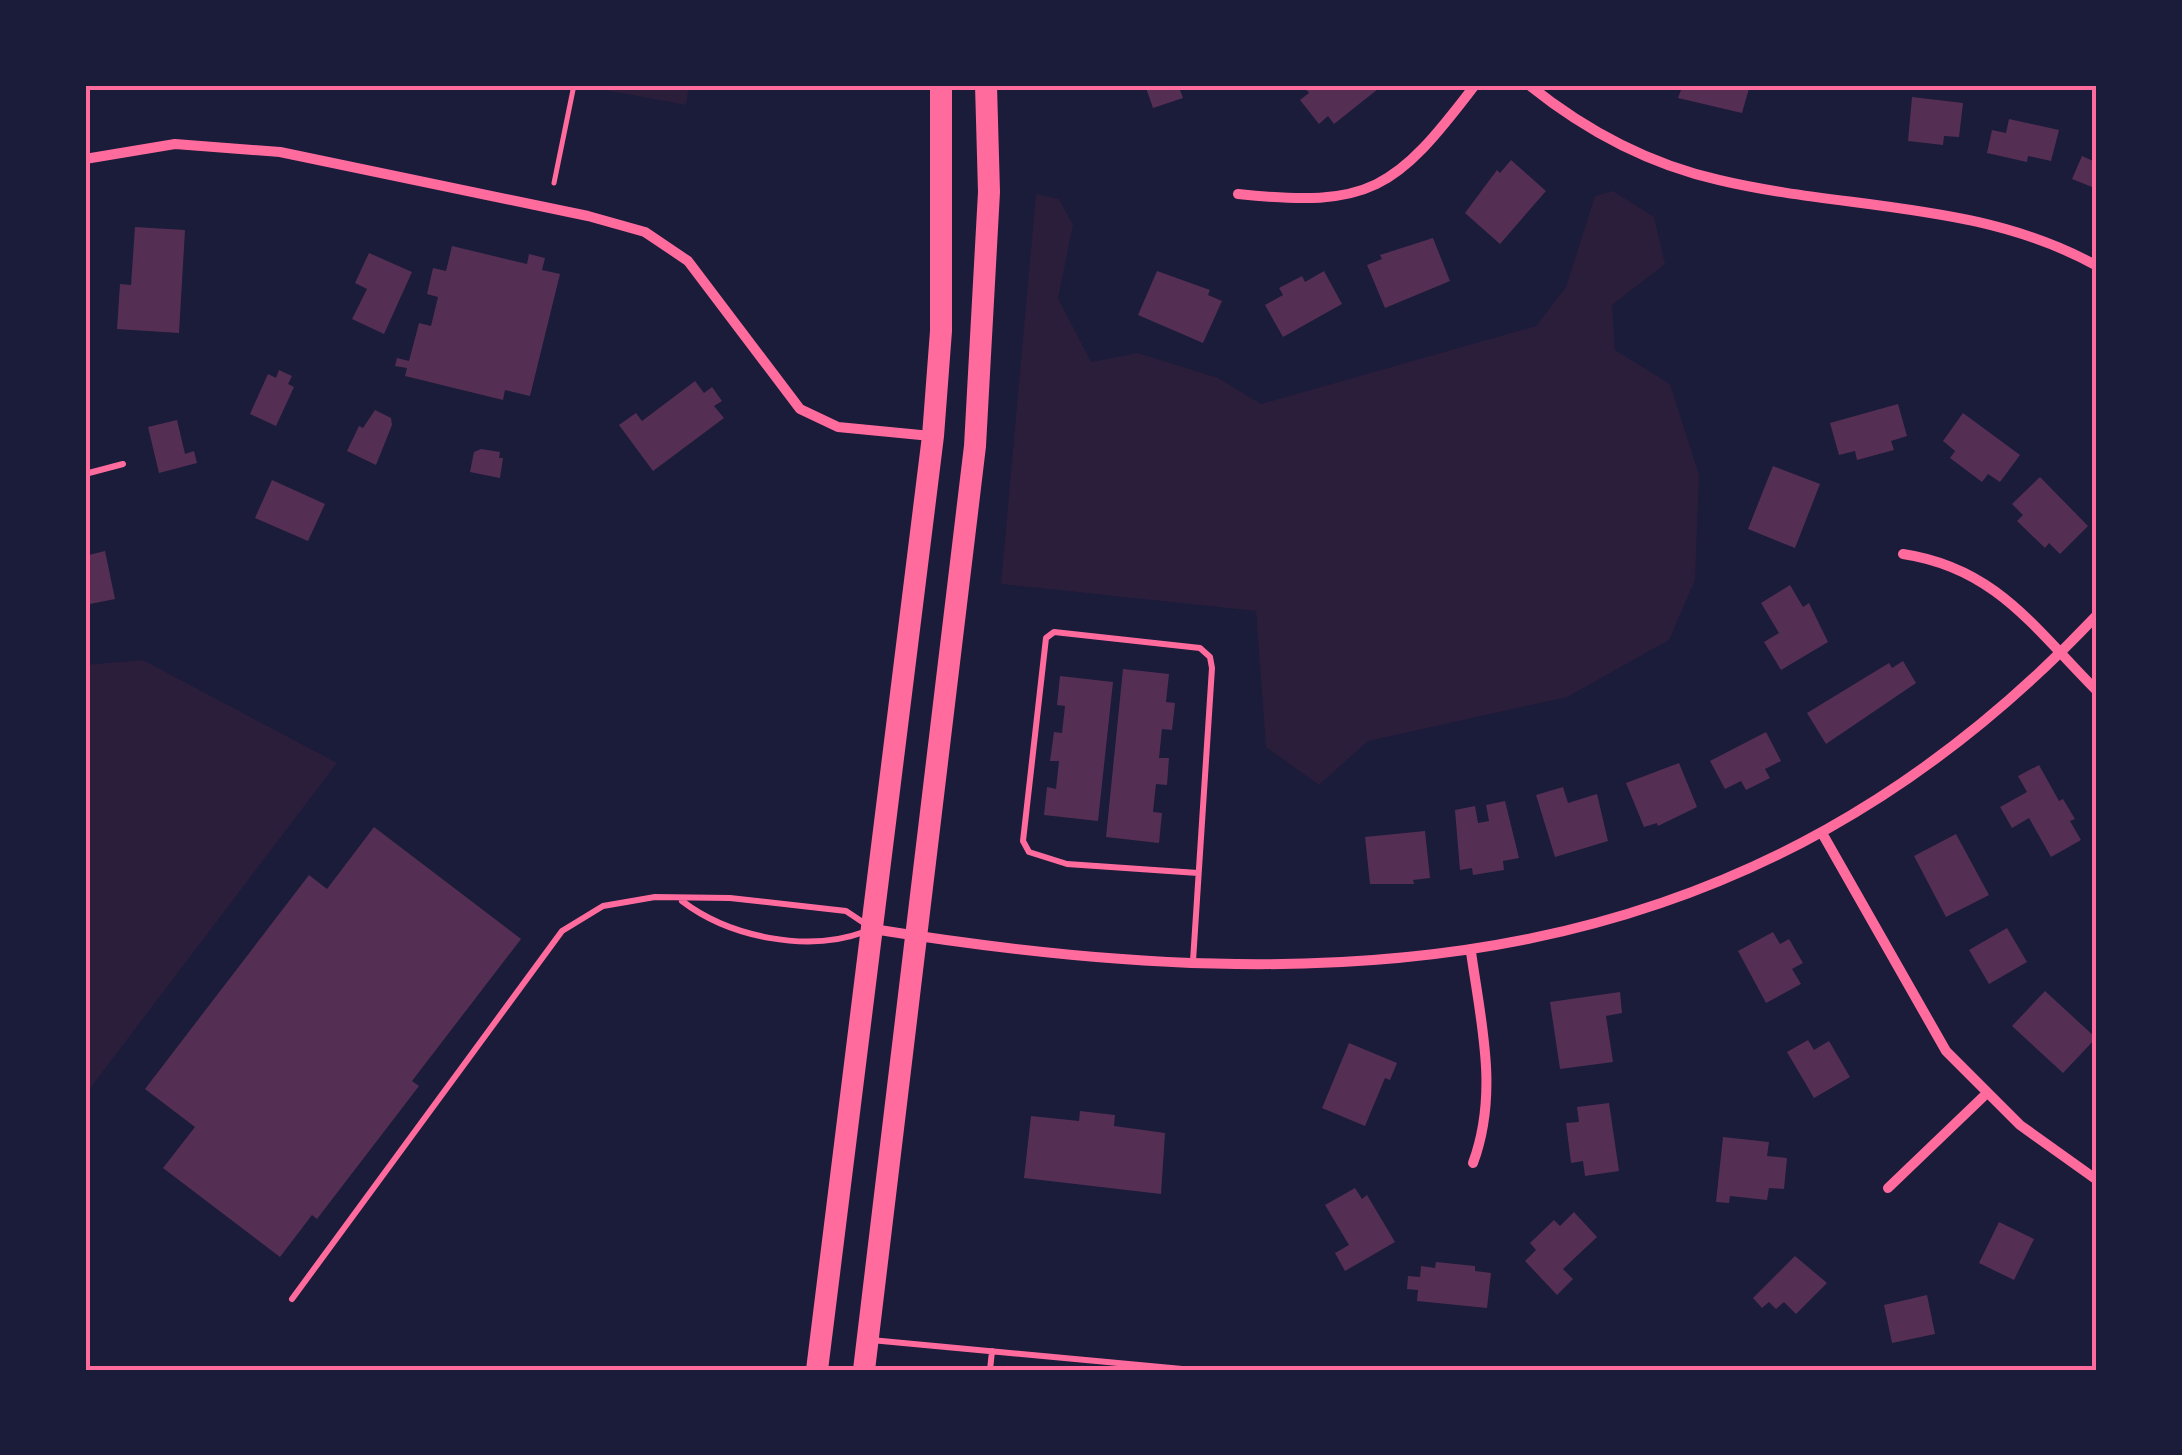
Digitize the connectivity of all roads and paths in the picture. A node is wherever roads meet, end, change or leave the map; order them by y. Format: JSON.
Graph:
{"nodes":[{"id":1,"x":574,"y":85,"type":"edge"},
{"id":2,"x":941,"y":85,"type":"edge"},
{"id":3,"x":986,"y":85,"type":"edge"},
{"id":4,"x":1475,"y":85,"type":"edge"},
{"id":5,"x":1529,"y":85,"type":"edge"},
{"id":6,"x":85,"y":158,"type":"edge"},
{"id":7,"x":554,"y":183,"type":"dead end"},
{"id":8,"x":1238,"y":194,"type":"dead end"},
{"id":9,"x":2097,"y":266,"type":"edge"},
{"id":10,"x":933,"y":436,"type":"junction"},
{"id":11,"x":122,"y":464,"type":"dead end"},
{"id":12,"x":85,"y":474,"type":"edge"},
{"id":13,"x":1903,"y":554,"type":"dead end"},
{"id":14,"x":2097,"y":614,"type":"edge"},
{"id":15,"x":2060,"y":654,"type":"junction"},
{"id":16,"x":2097,"y":690,"type":"edge"},
{"id":17,"x":1822,"y":833,"type":"junction"},
{"id":18,"x":1198,"y":873,"type":"junction"},
{"id":19,"x":681,"y":900,"type":"junction"},
{"id":20,"x":872,"y":929,"type":"junction"},
{"id":21,"x":916,"y":936,"type":"junction"},
{"id":22,"x":1471,"y":952,"type":"junction"},
{"id":23,"x":1192,"y":961,"type":"junction"},
{"id":24,"x":1985,"y":1095,"type":"junction"},
{"id":25,"x":1473,"y":1163,"type":"dead end"},
{"id":26,"x":2097,"y":1180,"type":"edge"},
{"id":27,"x":1888,"y":1188,"type":"dead end"},
{"id":28,"x":292,"y":1299,"type":"dead end"},
{"id":29,"x":868,"y":1340,"type":"junction"},
{"id":30,"x":992,"y":1352,"type":"junction"},
{"id":31,"x":818,"y":1370,"type":"edge"},
{"id":32,"x":864,"y":1370,"type":"edge"},
{"id":33,"x":990,"y":1370,"type":"edge"},
{"id":34,"x":1193,"y":1370,"type":"edge"}],
"edges":[{"from":1,"to":7,"type":"path"},
{"from":2,"to":10,"type":"highway"},
{"from":3,"to":21,"type":"highway"},
{"from":4,"to":8,"type":"street"},
{"from":5,"to":9,"type":"street"},
{"from":6,"to":10,"type":"street"},
{"from":10,"to":20,"type":"highway"},
{"from":11,"to":12,"type":"lane"},
{"from":13,"to":15,"type":"street"},
{"from":14,"to":15,"type":"street"},
{"from":15,"to":16,"type":"street"},
{"from":15,"to":17,"type":"street"},
{"from":17,"to":22,"type":"street"},
{"from":17,"to":24,"type":"street"},
{"from":18,"to":18,"type":"lane"},
{"from":18,"to":23,"type":"lane"},
{"from":19,"to":20,"type":"lane"},
{"from":19,"to":20,"type":"lane"},
{"from":19,"to":28,"type":"lane"},
{"from":20,"to":21,"type":"street"},
{"from":20,"to":31,"type":"highway"},
{"from":21,"to":23,"type":"street"},
{"from":21,"to":29,"type":"highway"},
{"from":22,"to":23,"type":"street"},
{"from":22,"to":25,"type":"street"},
{"from":24,"to":26,"type":"street"},
{"from":24,"to":27,"type":"street"},
{"from":29,"to":30,"type":"lane"},
{"from":29,"to":32,"type":"highway"},
{"from":30,"to":33,"type":"lane"},
{"from":30,"to":34,"type":"lane"}]}
